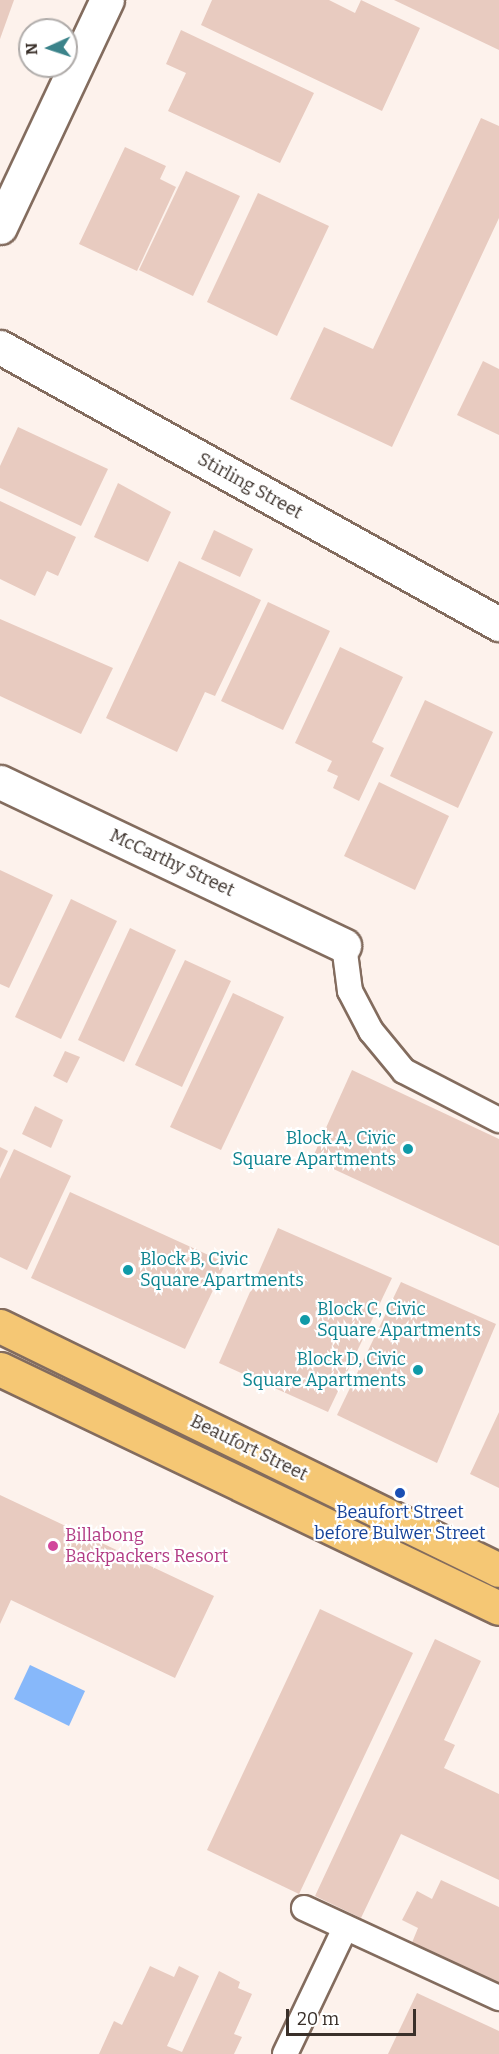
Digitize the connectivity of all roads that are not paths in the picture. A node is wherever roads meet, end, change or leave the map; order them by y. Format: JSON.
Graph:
{"nodes":[{"id":1,"x":107,"y":0,"type":"edge"},
{"id":2,"x":0,"y":227,"type":"edge"},
{"id":3,"x":0,"y":347,"type":"edge"},
{"id":4,"x":499,"y":624,"type":"edge"},
{"id":5,"x":0,"y":782,"type":"edge"},
{"id":6,"x":344,"y":945,"type":"joint"},
{"id":7,"x":499,"y":1120,"type":"edge"},
{"id":8,"x":0,"y":1326,"type":"edge"},
{"id":9,"x":0,"y":1369,"type":"edge"},
{"id":10,"x":499,"y":1570,"type":"edge"},
{"id":11,"x":499,"y":1608,"type":"edge"},
{"id":12,"x":304,"y":1908,"type":"dead end"},
{"id":13,"x":345,"y":1928,"type":"junction"},
{"id":14,"x":499,"y":1998,"type":"edge"},
{"id":15,"x":285,"y":2054,"type":"edge"}],
"edges":[{"from":1,"to":2,"type":"street"},
{"from":3,"to":4,"type":"street","name":"Stirling Street"},
{"from":5,"to":6,"type":"street","name":"McCarthy Street"},
{"from":6,"to":7,"type":"lane"},
{"from":8,"to":10,"type":"main road","name":"Beaufort Street"},
{"from":9,"to":11,"type":"main road","name":"Beaufort Street"},
{"from":12,"to":13,"type":"lane"},
{"from":13,"to":14,"type":"lane"},
{"from":13,"to":15,"type":"lane"}]}
